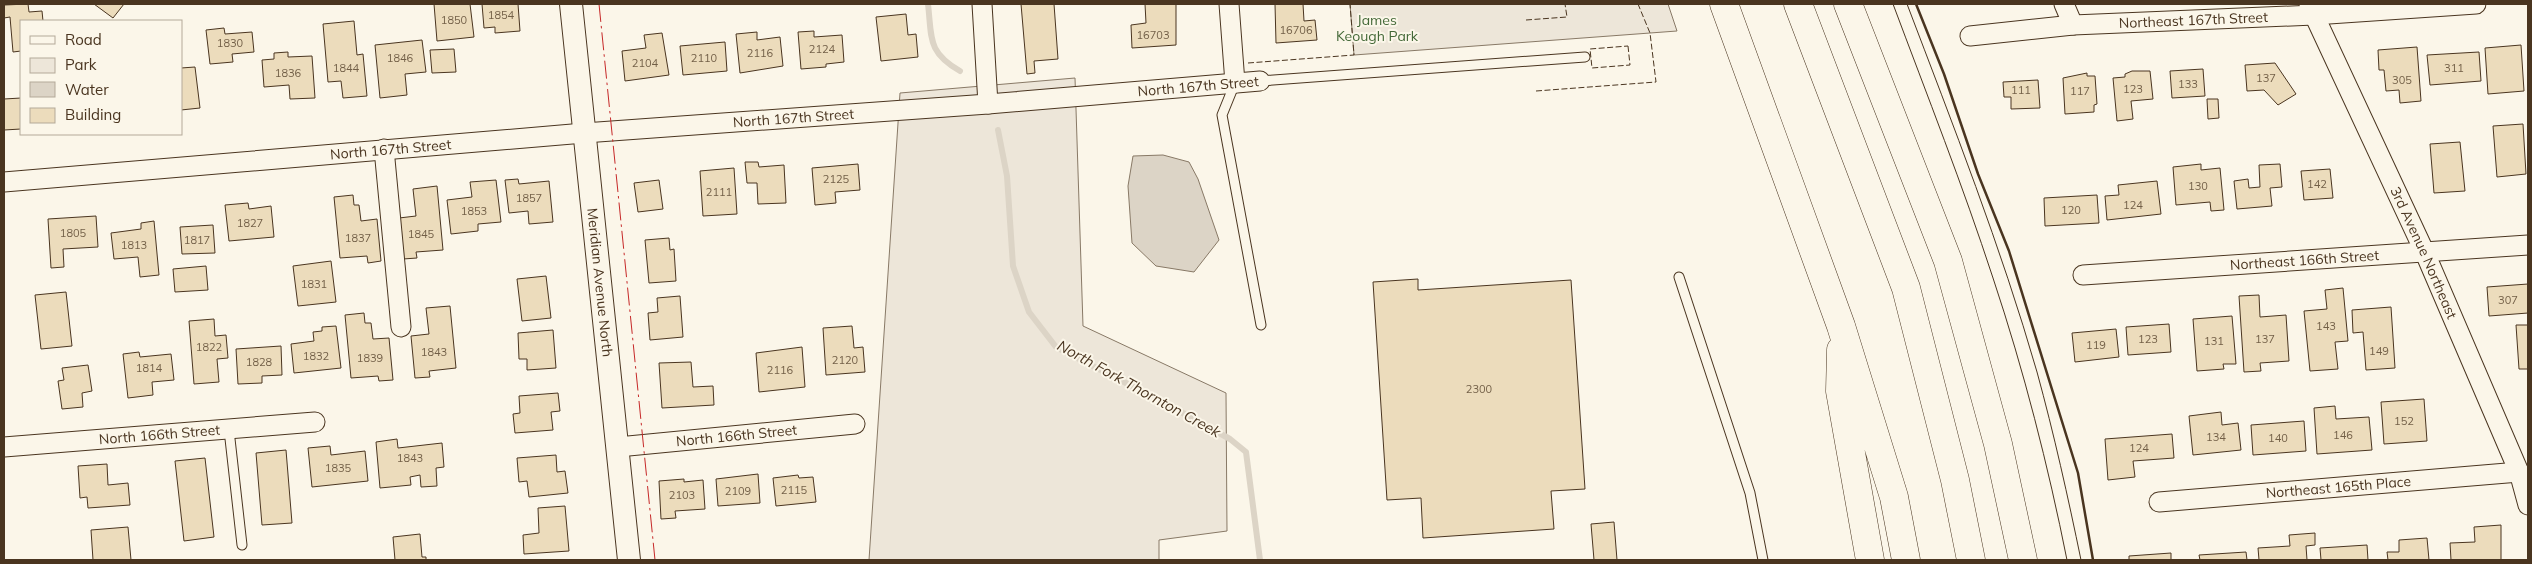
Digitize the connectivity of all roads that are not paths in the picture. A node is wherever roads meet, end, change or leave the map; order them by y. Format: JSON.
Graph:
{"nodes":[{"id":1,"x":571,"y":4,"type":"edge"},
{"id":2,"x":982,"y":4,"type":"edge"},
{"id":3,"x":1229,"y":4,"type":"edge"},
{"id":4,"x":1724,"y":4,"type":"edge"},
{"id":5,"x":1798,"y":4,"type":"edge"},
{"id":6,"x":1848,"y":4,"type":"edge"},
{"id":7,"x":2064,"y":4,"type":"edge"},
{"id":8,"x":2476,"y":4,"type":"edge"},
{"id":9,"x":2311,"y":9,"type":"edge"},
{"id":10,"x":2073,"y":25,"type":"junction"},
{"id":11,"x":1970,"y":36,"type":"dead end"},
{"id":12,"x":1585,"y":57,"type":"dead end"},
{"id":13,"x":1260,"y":81,"type":"joint"},
{"id":14,"x":1235,"y":83,"type":"junction"},
{"id":15,"x":988,"y":104,"type":"junction"},
{"id":16,"x":584,"y":133,"type":"junction"},
{"id":17,"x":384,"y":149,"type":"junction"},
{"id":18,"x":4,"y":182,"type":"edge"},
{"id":19,"x":2528,"y":245,"type":"edge"},
{"id":20,"x":2426,"y":253,"type":"junction"},
{"id":21,"x":2083,"y":275,"type":"dead end"},
{"id":22,"x":1679,"y":277,"type":"dead end"},
{"id":23,"x":1261,"y":325,"type":"dead end"},
{"id":24,"x":1841,"y":326,"type":"junction"},
{"id":25,"x":401,"y":327,"type":"dead end"},
{"id":26,"x":315,"y":422,"type":"dead end"},
{"id":27,"x":855,"y":424,"type":"dead end"},
{"id":28,"x":229,"y":430,"type":"junction"},
{"id":29,"x":618,"y":447,"type":"junction"},
{"id":30,"x":4,"y":448,"type":"edge"},
{"id":31,"x":2519,"y":472,"type":"junction"},
{"id":32,"x":2159,"y":502,"type":"dead end"},
{"id":33,"x":2528,"y":505,"type":"edge"},
{"id":34,"x":242,"y":545,"type":"dead end"},
{"id":35,"x":629,"y":560,"type":"edge"},
{"id":36,"x":1763,"y":560,"type":"edge"},
{"id":37,"x":1870,"y":560,"type":"edge"},
{"id":38,"x":1906,"y":560,"type":"edge"},
{"id":39,"x":1971,"y":560,"type":"edge"},
{"id":40,"x":2023,"y":560,"type":"edge"}],
"edges":[{"from":1,"to":16,"type":"street","name":"Meridian Avenue North"},
{"from":2,"to":15,"type":"street"},
{"from":3,"to":14,"type":"street"},
{"from":4,"to":24,"type":"highway"},
{"from":5,"to":39,"type":"highway"},
{"from":6,"to":40,"type":"highway"},
{"from":7,"to":10,"type":"street"},
{"from":8,"to":9,"type":"street","name":"Northeast 167th Street"},
{"from":9,"to":10,"type":"street","name":"Northeast 167th Street"},
{"from":9,"to":20,"type":"street","name":"3rd Avenue Northeast"},
{"from":10,"to":11,"type":"street","name":"Northeast 167th Street"},
{"from":12,"to":13,"type":"lane","name":"North 167th Street"},
{"from":13,"to":14,"type":"street","name":"North 167th Street"},
{"from":14,"to":15,"type":"street","name":"North 167th Street"},
{"from":14,"to":23,"type":"lane"},
{"from":15,"to":16,"type":"street","name":"North 167th Street"},
{"from":16,"to":17,"type":"street","name":"North 167th Street"},
{"from":16,"to":29,"type":"street","name":"Meridian Avenue North"},
{"from":17,"to":18,"type":"street","name":"North 167th Street"},
{"from":17,"to":25,"type":"street"},
{"from":19,"to":20,"type":"street","name":"Northeast 166th Street"},
{"from":20,"to":21,"type":"street","name":"Northeast 166th Street"},
{"from":20,"to":31,"type":"street","name":"3rd Avenue Northeast"},
{"from":22,"to":36,"type":"lane"},
{"from":24,"to":37,"type":"highway"},
{"from":24,"to":38,"type":"highway"},
{"from":26,"to":28,"type":"street","name":"North 166th Street"},
{"from":27,"to":29,"type":"street","name":"North 166th Street"},
{"from":28,"to":30,"type":"street","name":"North 166th Street"},
{"from":28,"to":34,"type":"lane"},
{"from":29,"to":35,"type":"street","name":"Meridian Avenue North"},
{"from":31,"to":32,"type":"street","name":"Northeast 165th Place"},
{"from":31,"to":33,"type":"street","name":"3rd Avenue Northeast"}]}
